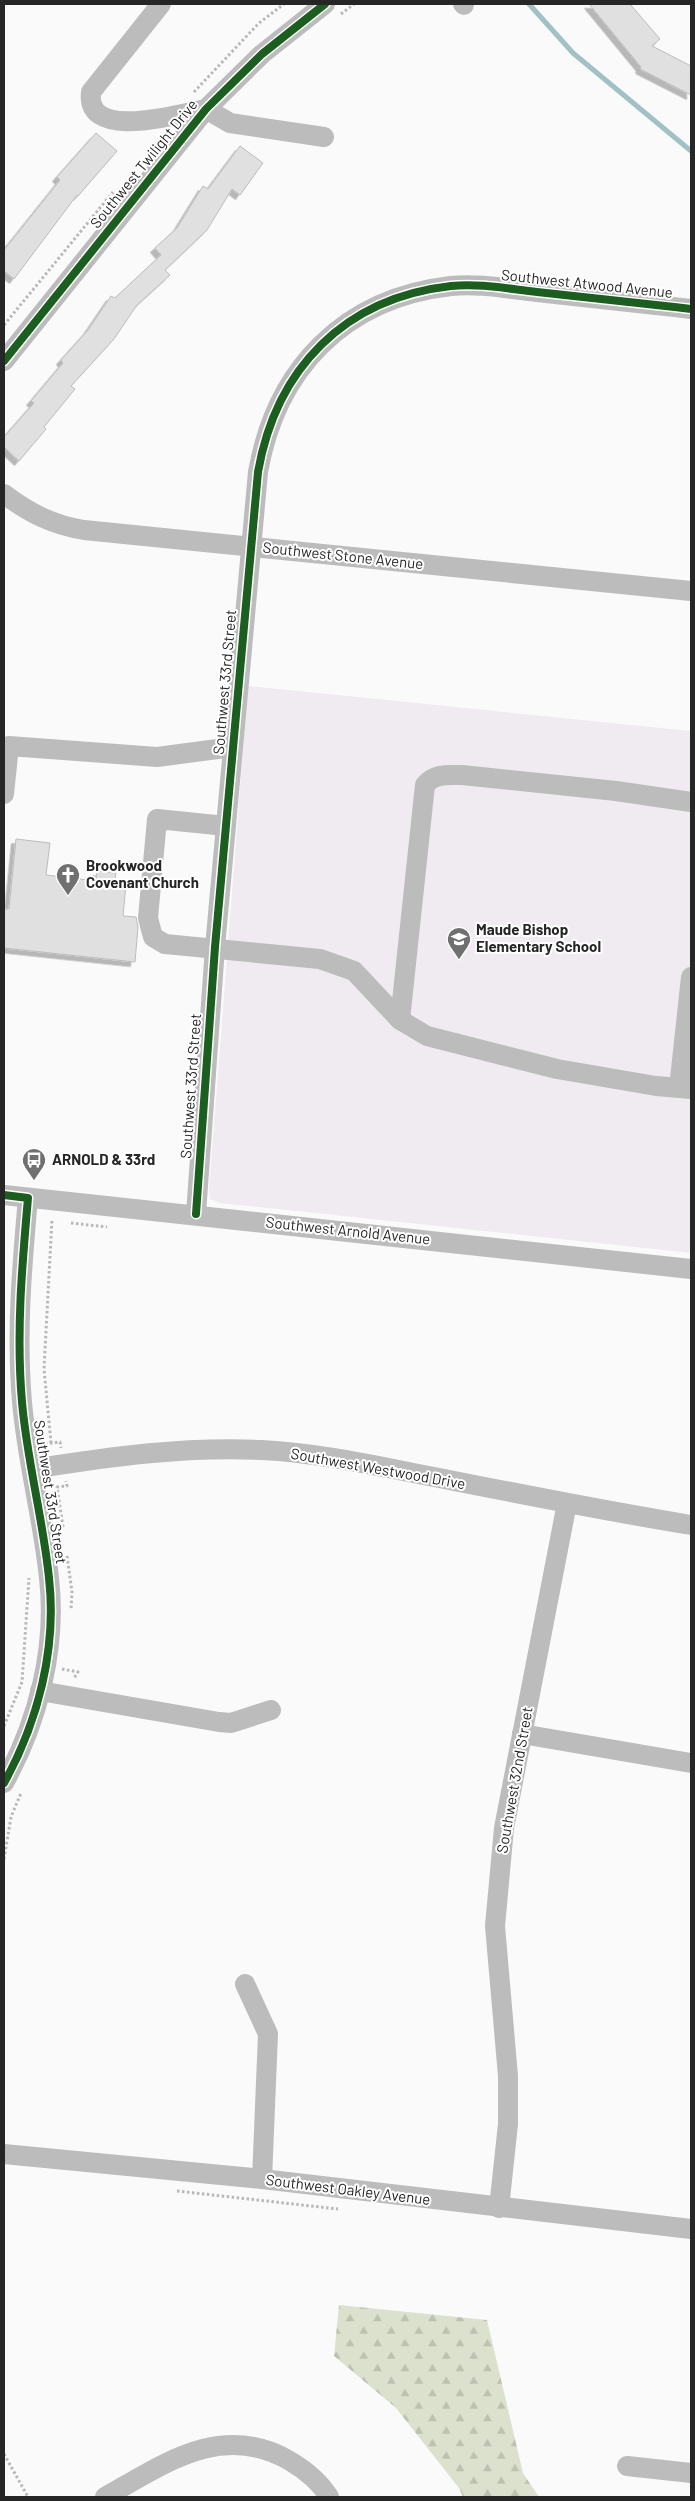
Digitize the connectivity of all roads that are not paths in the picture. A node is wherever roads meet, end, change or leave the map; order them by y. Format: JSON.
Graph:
{"nodes":[{"id":1,"x":161,"y":4,"type":"edge"},
{"id":2,"x":332,"y":10,"type":"edge"},
{"id":3,"x":206,"y":109,"type":"junction"},
{"id":4,"x":324,"y":137,"type":"dead end"},
{"id":5,"x":480,"y":286,"type":"joint"},
{"id":6,"x":691,"y":309,"type":"edge"},
{"id":7,"x":4,"y":361,"type":"edge"},
{"id":8,"x":4,"y":494,"type":"edge"},
{"id":9,"x":251,"y":546,"type":"junction"},
{"id":10,"x":691,"y":591,"type":"edge"},
{"id":11,"x":233,"y":747,"type":"junction"},
{"id":12,"x":4,"y":794,"type":"edge"},
{"id":13,"x":691,"y":802,"type":"edge"},
{"id":14,"x":226,"y":826,"type":"junction"},
{"id":15,"x":215,"y":947,"type":"junction"},
{"id":16,"x":691,"y":977,"type":"edge"},
{"id":17,"x":400,"y":1020,"type":"junction"},
{"id":18,"x":685,"y":1088,"type":"edge"},
{"id":19,"x":4,"y":1195,"type":"edge"},
{"id":20,"x":28,"y":1198,"type":"junction"},
{"id":21,"x":196,"y":1214,"type":"junction"},
{"id":22,"x":691,"y":1269,"type":"edge"},
{"id":23,"x":32,"y":1469,"type":"junction"},
{"id":24,"x":567,"y":1503,"type":"junction"},
{"id":25,"x":691,"y":1524,"type":"edge"},
{"id":26,"x":40,"y":1692,"type":"junction"},
{"id":27,"x":271,"y":1710,"type":"dead end"},
{"id":28,"x":522,"y":1734,"type":"junction"},
{"id":29,"x":691,"y":1764,"type":"edge"},
{"id":30,"x":4,"y":1783,"type":"edge"},
{"id":31,"x":245,"y":1984,"type":"dead end"},
{"id":32,"x":4,"y":2154,"type":"edge"},
{"id":33,"x":262,"y":2179,"type":"junction"},
{"id":34,"x":499,"y":2208,"type":"junction"},
{"id":35,"x":691,"y":2229,"type":"edge"},
{"id":36,"x":627,"y":2466,"type":"dead end"},
{"id":37,"x":691,"y":2474,"type":"edge"},
{"id":38,"x":105,"y":2497,"type":"edge"},
{"id":39,"x":329,"y":2497,"type":"edge"}],
"edges":[{"from":1,"to":3,"type":"street"},
{"from":2,"to":3,"type":"street","name":"Southwest Twilight Drive"},
{"from":3,"to":4,"type":"street"},
{"from":3,"to":7,"type":"street","name":"Southwest Twilight Drive"},
{"from":5,"to":6,"type":"street","name":"Southwest Atwood Avenue"},
{"from":5,"to":9,"type":"street","name":"Southwest 33rd Street"},
{"from":8,"to":9,"type":"street","name":"Southwest Stone Avenue"},
{"from":9,"to":10,"type":"street","name":"Southwest Stone Avenue"},
{"from":9,"to":11,"type":"street","name":"Southwest 33rd Street"},
{"from":11,"to":12,"type":"street"},
{"from":11,"to":14,"type":"street","name":"Southwest 33rd Street"},
{"from":13,"to":17,"type":"street"},
{"from":14,"to":15,"type":"street","name":"Southwest 33rd Street"},
{"from":14,"to":15,"type":"street"},
{"from":15,"to":17,"type":"street"},
{"from":15,"to":21,"type":"street","name":"Southwest 33rd Street"},
{"from":16,"to":18,"type":"street"},
{"from":17,"to":18,"type":"street"},
{"from":19,"to":20,"type":"street","name":"Southwest Arnold Avenue"},
{"from":20,"to":21,"type":"street","name":"Southwest Arnold Avenue"},
{"from":20,"to":23,"type":"street","name":"Southwest 33rd Street"},
{"from":21,"to":22,"type":"street","name":"Southwest Arnold Avenue"},
{"from":23,"to":24,"type":"street","name":"Southwest Westwood Drive"},
{"from":23,"to":26,"type":"street","name":"Southwest 33rd Street"},
{"from":24,"to":25,"type":"street","name":"Southwest Westwood Drive"},
{"from":24,"to":28,"type":"street","name":"Southwest 32nd Street"},
{"from":26,"to":27,"type":"street"},
{"from":26,"to":30,"type":"street","name":"Southwest 33rd Street"},
{"from":28,"to":29,"type":"street"},
{"from":28,"to":34,"type":"street","name":"Southwest 32nd Street"},
{"from":31,"to":33,"type":"street"},
{"from":32,"to":33,"type":"street","name":"Southwest Oakley Avenue"},
{"from":33,"to":34,"type":"street","name":"Southwest Oakley Avenue"},
{"from":34,"to":35,"type":"street","name":"Southwest Oakley Avenue"},
{"from":36,"to":37,"type":"street"},
{"from":38,"to":39,"type":"street"}]}
